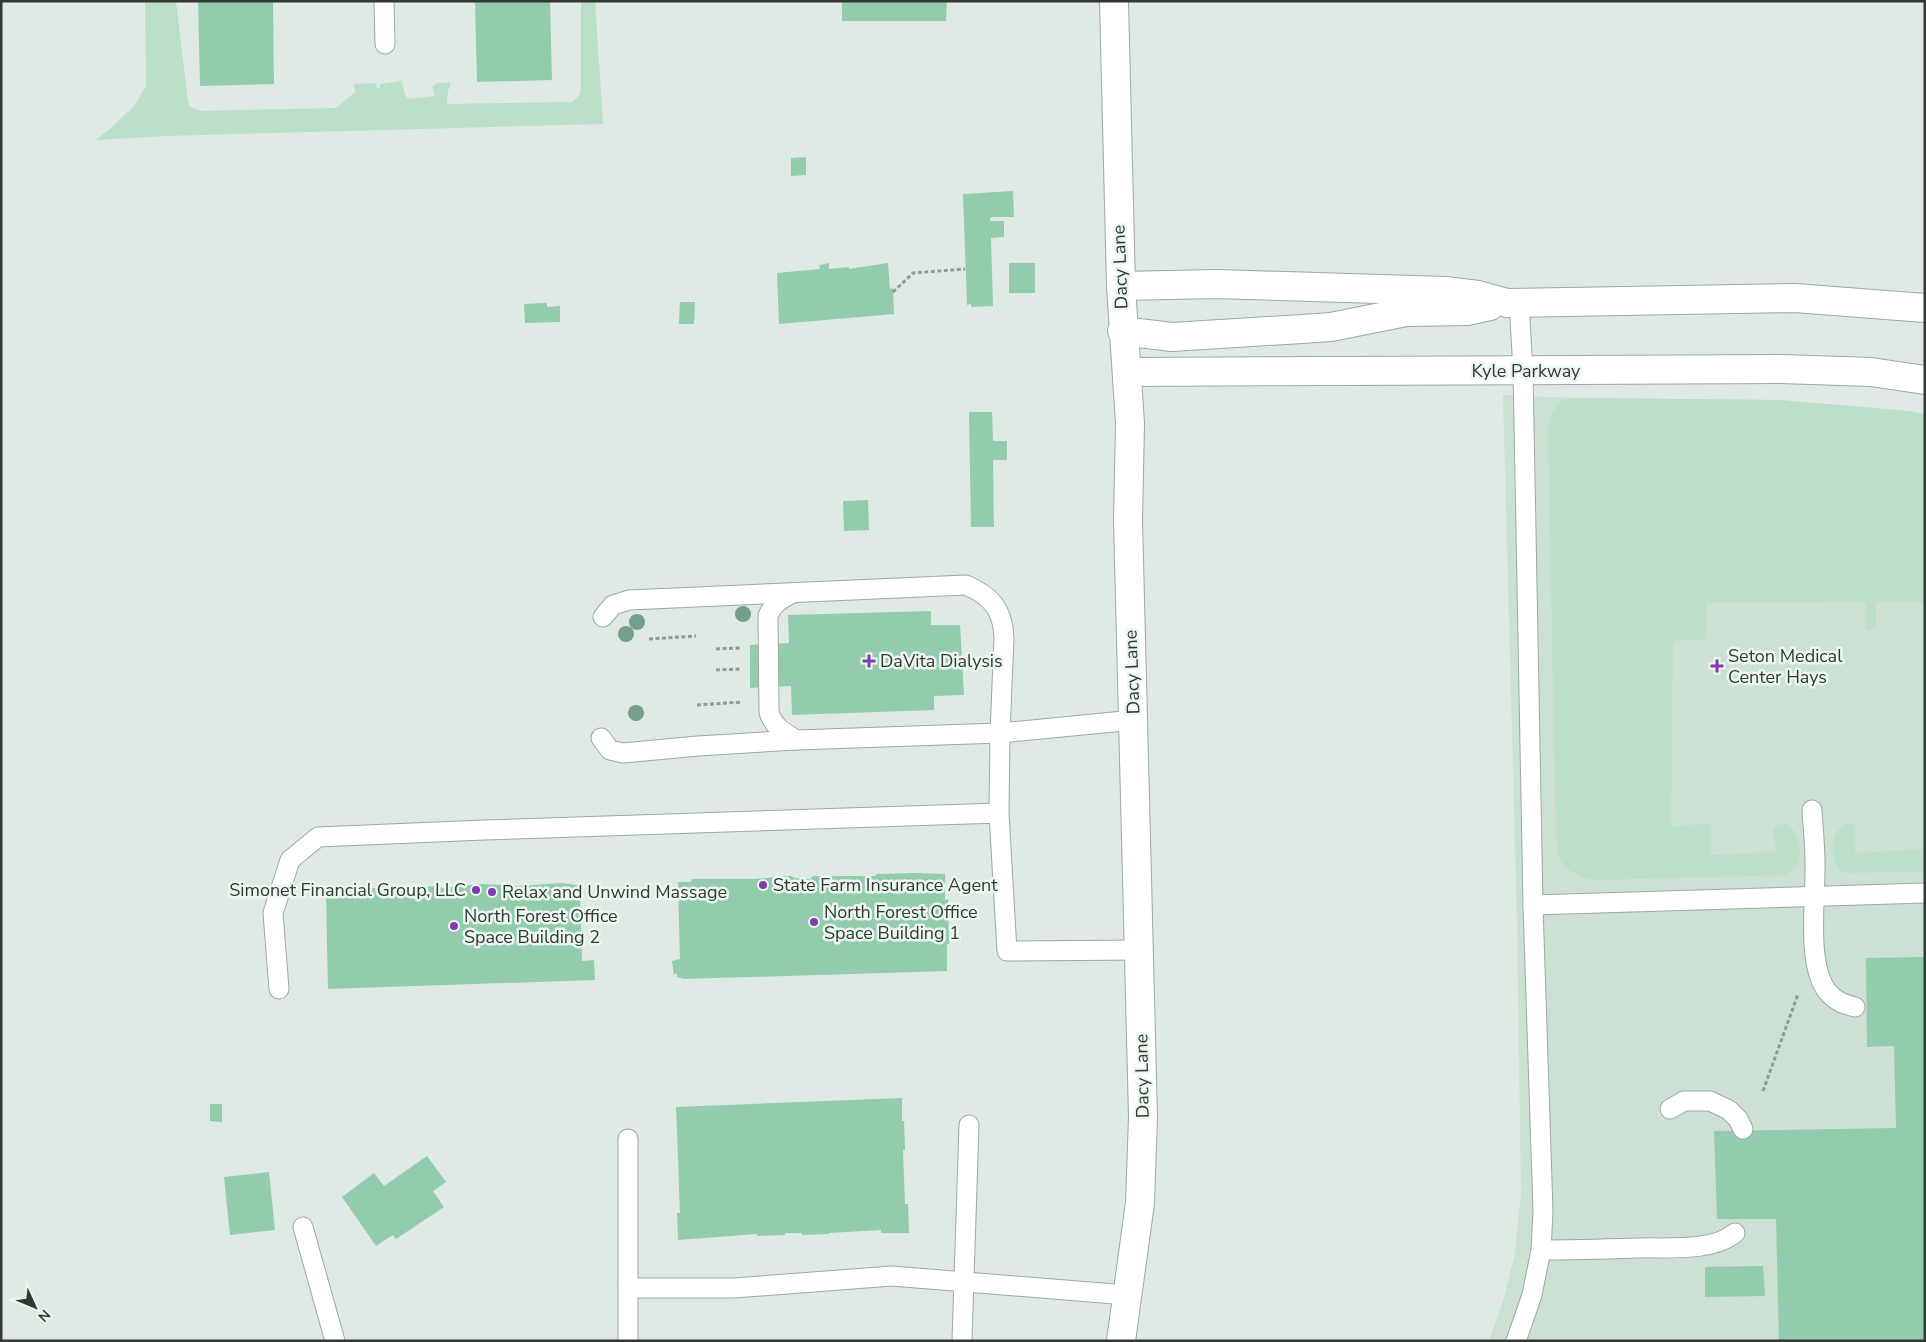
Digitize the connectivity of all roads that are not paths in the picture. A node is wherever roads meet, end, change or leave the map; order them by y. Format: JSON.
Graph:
{"nodes":[{"id":1,"x":384,"y":1,"type":"edge"},
{"id":2,"x":1114,"y":1,"type":"edge"},
{"id":3,"x":385,"y":44,"type":"dead end"},
{"id":4,"x":1120,"y":286,"type":"junction"},
{"id":5,"x":1513,"y":302,"type":"junction"},
{"id":6,"x":1925,"y":308,"type":"edge"},
{"id":7,"x":1122,"y":331,"type":"junction"},
{"id":8,"x":1523,"y":371,"type":"junction"},
{"id":9,"x":1126,"y":372,"type":"junction"},
{"id":10,"x":1925,"y":380,"type":"edge"},
{"id":11,"x":794,"y":592,"type":"junction"},
{"id":12,"x":603,"y":617,"type":"dead end"},
{"id":13,"x":1134,"y":720,"type":"junction"},
{"id":14,"x":1000,"y":733,"type":"junction"},
{"id":15,"x":601,"y":738,"type":"dead end"},
{"id":16,"x":796,"y":740,"type":"junction"},
{"id":17,"x":1812,"y":810,"type":"dead end"},
{"id":18,"x":999,"y":813,"type":"junction"},
{"id":19,"x":1925,"y":893,"type":"edge"},
{"id":20,"x":1815,"y":896,"type":"junction"},
{"id":21,"x":1533,"y":905,"type":"junction"},
{"id":22,"x":1140,"y":950,"type":"junction"},
{"id":23,"x":279,"y":989,"type":"dead end"},
{"id":24,"x":1856,"y":1008,"type":"dead end"},
{"id":25,"x":1670,"y":1109,"type":"dead end"},
{"id":26,"x":969,"y":1125,"type":"dead end"},
{"id":27,"x":1743,"y":1129,"type":"dead end"},
{"id":28,"x":628,"y":1139,"type":"dead end"},
{"id":29,"x":303,"y":1227,"type":"dead end"},
{"id":30,"x":1736,"y":1233,"type":"dead end"},
{"id":31,"x":1541,"y":1250,"type":"junction"},
{"id":32,"x":964,"y":1282,"type":"junction"},
{"id":33,"x":628,"y":1288,"type":"junction"},
{"id":34,"x":1127,"y":1295,"type":"junction"},
{"id":35,"x":335,"y":1341,"type":"edge"},
{"id":36,"x":628,"y":1341,"type":"edge"},
{"id":37,"x":962,"y":1341,"type":"edge"},
{"id":38,"x":1121,"y":1341,"type":"edge"},
{"id":39,"x":1516,"y":1341,"type":"edge"}],
"edges":[{"from":1,"to":3,"type":"lane"},
{"from":2,"to":4,"type":"street","name":"Dacy Lane"},
{"from":4,"to":5,"type":"street"},
{"from":4,"to":7,"type":"street","name":"Dacy Lane"},
{"from":5,"to":6,"type":"street"},
{"from":5,"to":7,"type":"street"},
{"from":5,"to":8,"type":"lane"},
{"from":7,"to":9,"type":"street","name":"Dacy Lane"},
{"from":8,"to":9,"type":"street","name":"Kyle Parkway"},
{"from":8,"to":10,"type":"street","name":"Kyle Parkway"},
{"from":8,"to":21,"type":"lane"},
{"from":9,"to":13,"type":"street","name":"Dacy Lane"},
{"from":11,"to":12,"type":"lane"},
{"from":11,"to":14,"type":"lane"},
{"from":11,"to":16,"type":"lane"},
{"from":13,"to":14,"type":"lane"},
{"from":13,"to":22,"type":"street","name":"Dacy Lane"},
{"from":14,"to":16,"type":"lane"},
{"from":14,"to":18,"type":"lane"},
{"from":15,"to":16,"type":"lane"},
{"from":17,"to":20,"type":"lane"},
{"from":18,"to":22,"type":"lane"},
{"from":18,"to":23,"type":"lane"},
{"from":19,"to":20,"type":"lane"},
{"from":20,"to":21,"type":"lane"},
{"from":20,"to":24,"type":"lane"},
{"from":21,"to":31,"type":"lane"},
{"from":22,"to":34,"type":"street","name":"Dacy Lane"},
{"from":25,"to":27,"type":"lane"},
{"from":26,"to":32,"type":"lane"},
{"from":28,"to":33,"type":"lane"},
{"from":29,"to":35,"type":"lane"},
{"from":30,"to":31,"type":"lane"},
{"from":31,"to":39,"type":"lane"},
{"from":32,"to":33,"type":"lane"},
{"from":32,"to":34,"type":"lane"},
{"from":32,"to":37,"type":"lane"},
{"from":33,"to":36,"type":"lane"},
{"from":34,"to":38,"type":"street","name":"Dacy Lane"}]}
